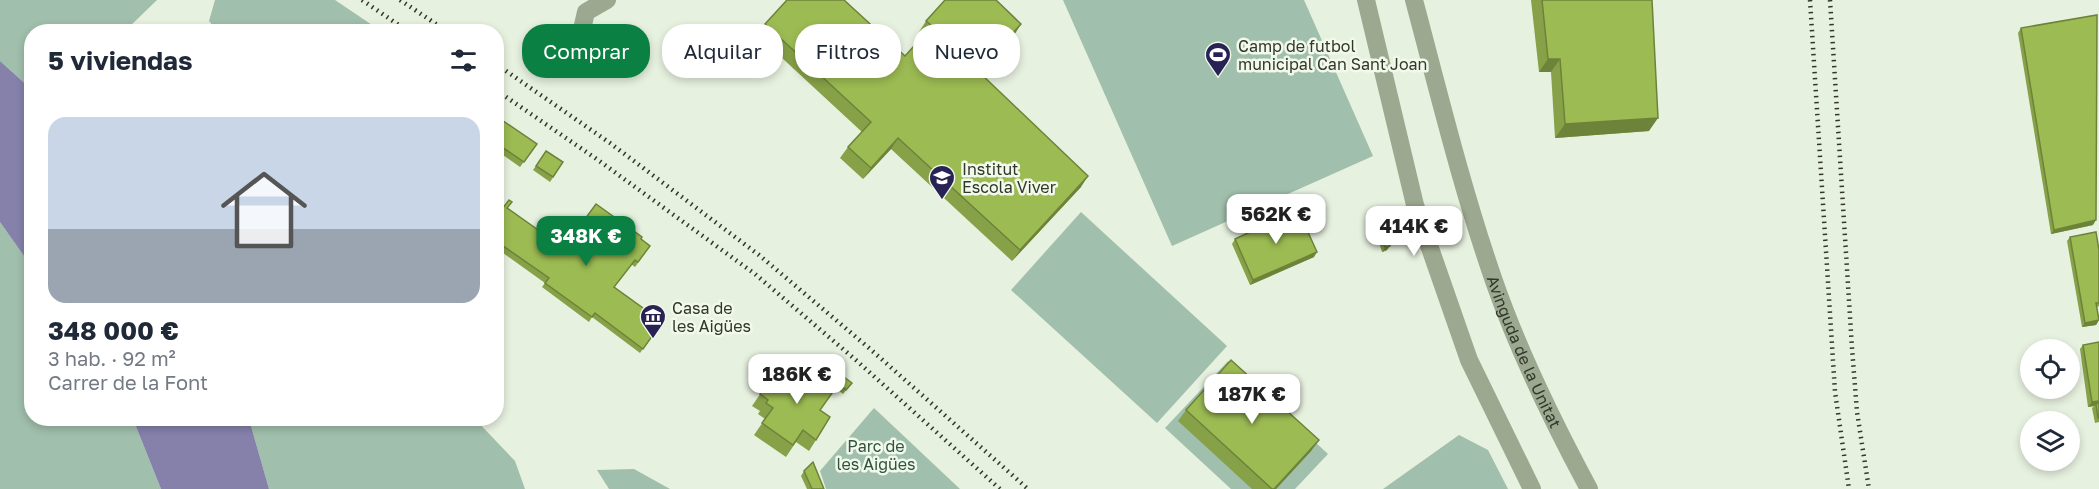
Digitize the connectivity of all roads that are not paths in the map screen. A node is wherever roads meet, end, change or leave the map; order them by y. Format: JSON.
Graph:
{"nodes":[{"id":1,"x":607,"y":0,"type":"edge"},
{"id":2,"x":1366,"y":0,"type":"edge"},
{"id":3,"x":1414,"y":0,"type":"edge"},
{"id":4,"x":583,"y":24,"type":"edge"},
{"id":5,"x":1532,"y":489,"type":"edge"},
{"id":6,"x":1589,"y":489,"type":"edge"}],
"edges":[{"from":1,"to":4,"type":"street"},
{"from":2,"to":5,"type":"street"},
{"from":3,"to":6,"type":"street","name":"Avinguda de la Unitat"}]}
